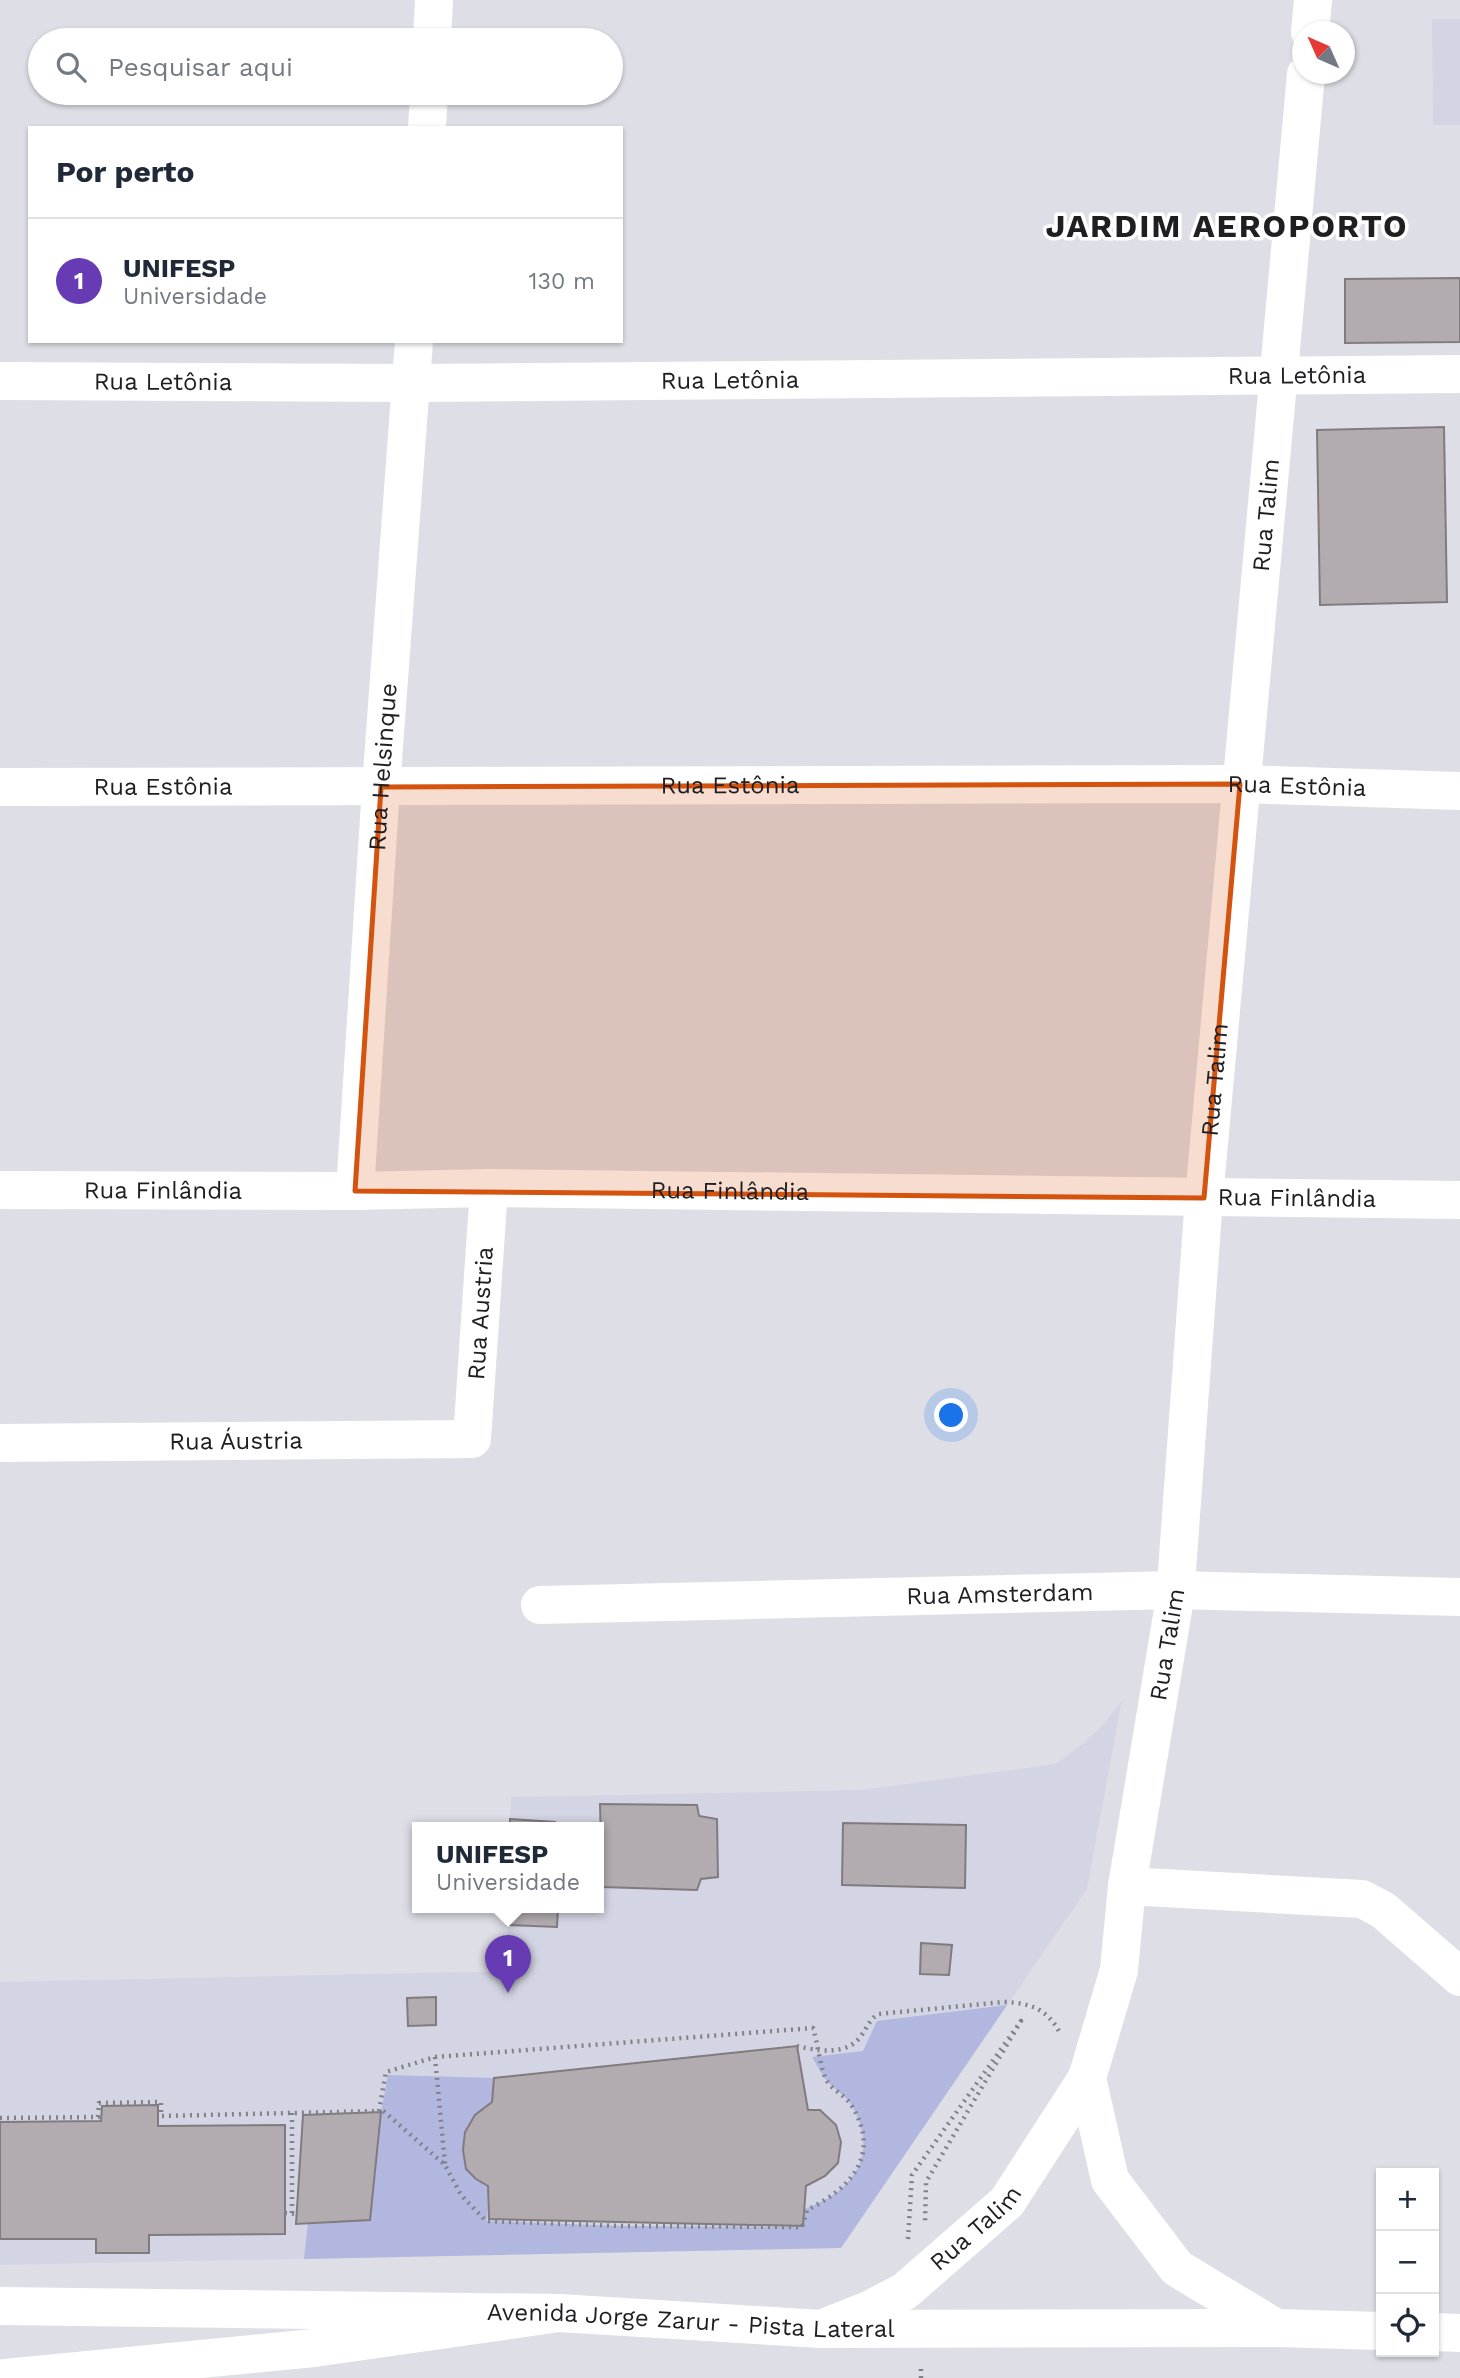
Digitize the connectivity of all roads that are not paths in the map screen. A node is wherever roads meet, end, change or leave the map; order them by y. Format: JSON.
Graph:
{"nodes":[{"id":1,"x":434,"y":0,"type":"edge"},
{"id":2,"x":1313,"y":0,"type":"edge"},
{"id":3,"x":1311,"y":21,"type":"edge"},
{"id":4,"x":433,"y":28,"type":"edge"},
{"id":5,"x":1305,"y":84,"type":"edge"},
{"id":6,"x":428,"y":105,"type":"edge"},
{"id":7,"x":426,"y":126,"type":"edge"},
{"id":8,"x":414,"y":343,"type":"edge"},
{"id":9,"x":1278,"y":374,"type":"junction"},
{"id":10,"x":1460,"y":374,"type":"edge"},
{"id":11,"x":0,"y":381,"type":"edge"},
{"id":12,"x":412,"y":383,"type":"junction"},
{"id":13,"x":1240,"y":784,"type":"junction"},
{"id":14,"x":0,"y":787,"type":"edge"},
{"id":15,"x":381,"y":787,"type":"junction"},
{"id":16,"x":1460,"y":791,"type":"edge"},
{"id":17,"x":489,"y":1188,"type":"junction"},
{"id":18,"x":0,"y":1190,"type":"edge"},
{"id":19,"x":355,"y":1191,"type":"junction"},
{"id":20,"x":1204,"y":1198,"type":"junction"},
{"id":21,"x":1460,"y":1200,"type":"edge"},
{"id":22,"x":472,"y":1438,"type":"joint"},
{"id":23,"x":0,"y":1443,"type":"edge"},
{"id":24,"x":1175,"y":1590,"type":"junction"},
{"id":25,"x":1460,"y":1597,"type":"edge"},
{"id":26,"x":540,"y":1605,"type":"dead end"},
{"id":27,"x":1127,"y":1886,"type":"junction"},
{"id":28,"x":1460,"y":1977,"type":"edge"},
{"id":29,"x":1087,"y":2078,"type":"junction"},
{"id":30,"x":0,"y":2306,"type":"edge"},
{"id":31,"x":559,"y":2312,"type":"junction"},
{"id":32,"x":1276,"y":2328,"type":"junction"},
{"id":33,"x":821,"y":2329,"type":"junction"},
{"id":34,"x":1376,"y":2331,"type":"edge"},
{"id":35,"x":1439,"y":2332,"type":"edge"},
{"id":36,"x":1460,"y":2333,"type":"edge"},
{"id":37,"x":5,"y":2378,"type":"edge"}],
"edges":[{"from":1,"to":4,"type":"main road"},
{"from":2,"to":3,"type":"main road"},
{"from":5,"to":9,"type":"main road","name":"Rua Talim"},
{"from":6,"to":7,"type":"main road"},
{"from":8,"to":12,"type":"main road","name":"Rua Helsinque"},
{"from":9,"to":10,"type":"main road","name":"Rua Letônia"},
{"from":9,"to":12,"type":"main road","name":"Rua Letônia"},
{"from":9,"to":13,"type":"main road","name":"Rua Talim"},
{"from":11,"to":12,"type":"main road","name":"Rua Letônia"},
{"from":12,"to":15,"type":"main road","name":"Rua Helsinque"},
{"from":13,"to":15,"type":"main road","name":"Rua Estônia"},
{"from":13,"to":16,"type":"main road","name":"Rua Estônia"},
{"from":13,"to":20,"type":"main road","name":"Rua Talim"},
{"from":14,"to":15,"type":"main road","name":"Rua Estônia"},
{"from":15,"to":19,"type":"main road","name":"Rua Helsinque"},
{"from":17,"to":19,"type":"main road","name":"Rua Finlândia"},
{"from":17,"to":20,"type":"main road","name":"Rua Finlândia"},
{"from":17,"to":22,"type":"main road","name":"Rua Austria"},
{"from":18,"to":19,"type":"main road","name":"Rua Finlândia"},
{"from":20,"to":21,"type":"main road","name":"Rua Finlândia"},
{"from":20,"to":24,"type":"main road","name":"Rua Talim"},
{"from":22,"to":23,"type":"main road","name":"Rua Áustria"},
{"from":24,"to":25,"type":"main road","name":"Rua Amsterdam"},
{"from":24,"to":26,"type":"main road","name":"Rua Amsterdam"},
{"from":24,"to":27,"type":"main road","name":"Rua Talim"},
{"from":27,"to":28,"type":"main road"},
{"from":27,"to":29,"type":"main road","name":"Rua Talim"},
{"from":29,"to":32,"type":"main road","name":"Rua Talim"},
{"from":29,"to":33,"type":"main road","name":"Rua Talim"},
{"from":30,"to":31,"type":"main road","name":"Avenida Jorge Zarur - Pista Lateral"},
{"from":31,"to":33,"type":"main road","name":"Avenida Jorge Zarur - Pista Lateral"},
{"from":31,"to":37,"type":"main road"},
{"from":32,"to":33,"type":"main road","name":"Avenida Jorge Zarur - Pista Lateral"},
{"from":32,"to":34,"type":"main road","name":"Avenida Jorge Zarur - Pista Lateral"},
{"from":35,"to":36,"type":"main road"}]}
